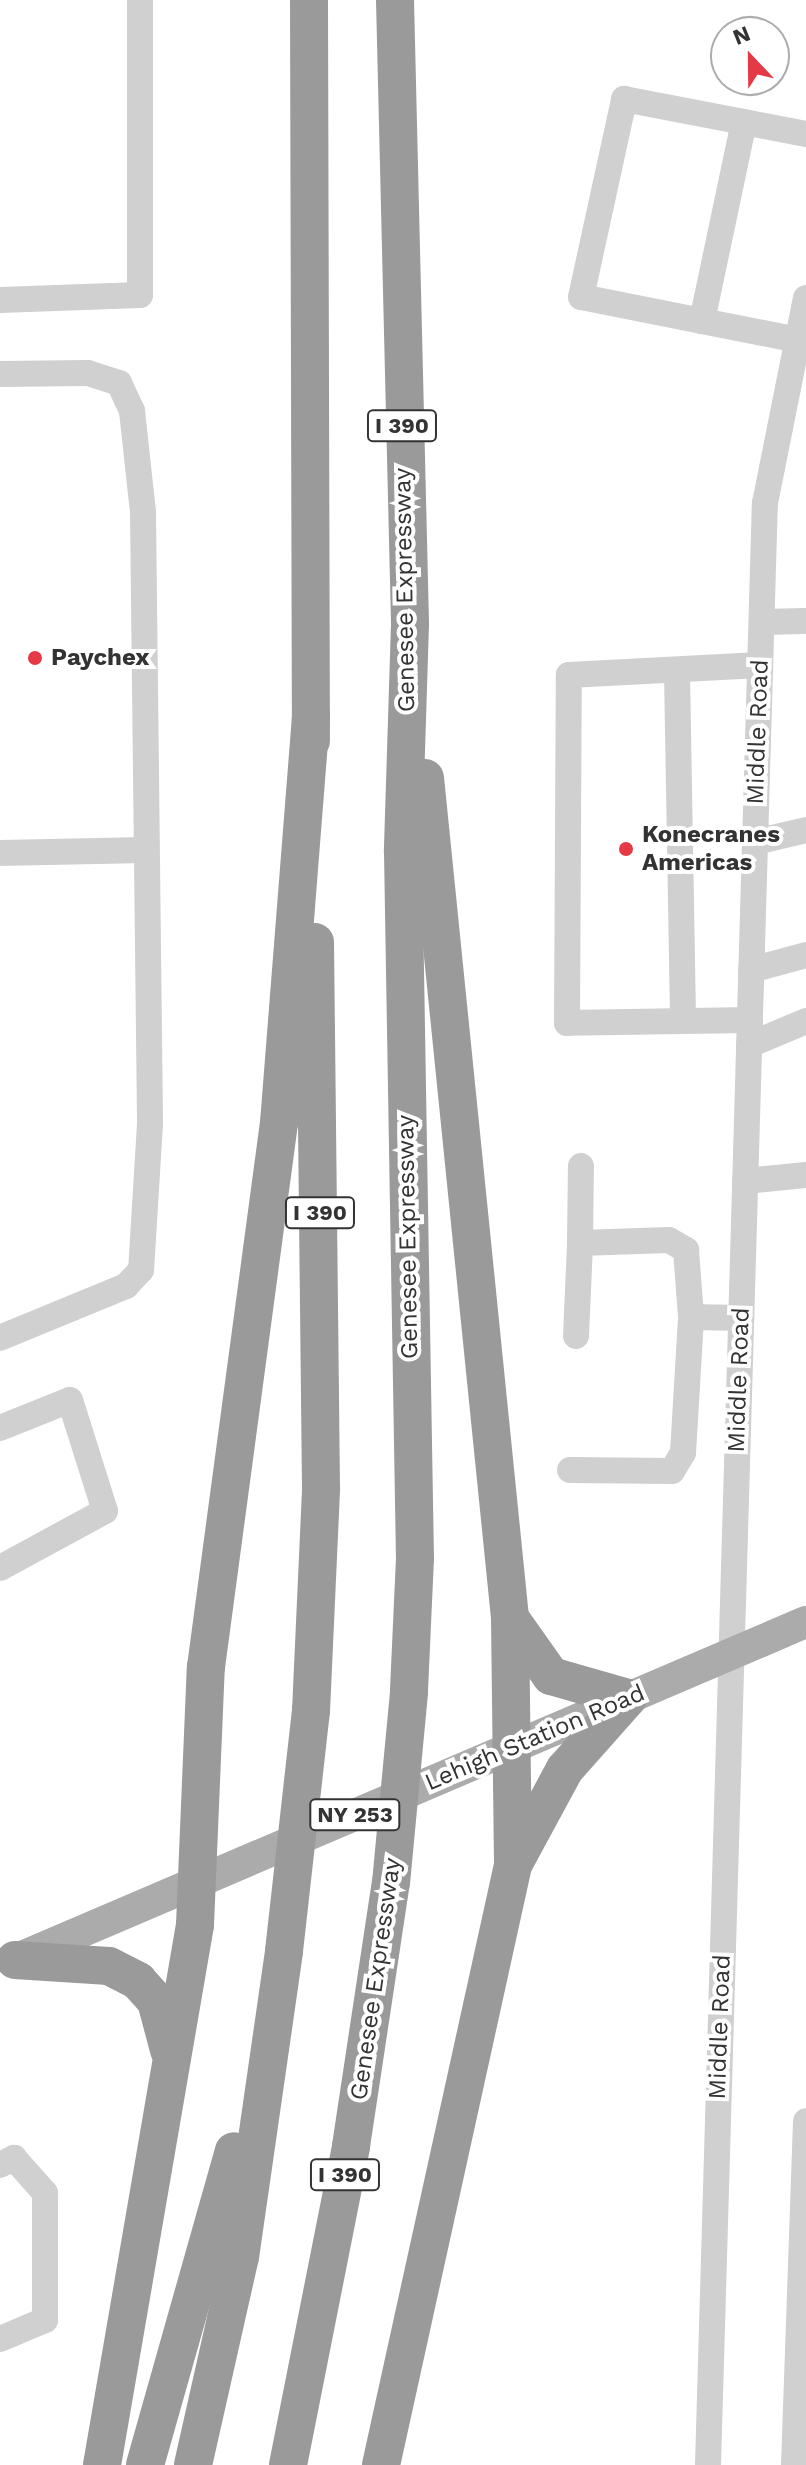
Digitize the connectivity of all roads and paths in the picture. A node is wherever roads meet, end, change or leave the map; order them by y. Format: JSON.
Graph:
{"nodes":[{"id":1,"x":140,"y":0,"type":"edge"},
{"id":2,"x":309,"y":0,"type":"edge"},
{"id":3,"x":395,"y":0,"type":"edge"},
{"id":4,"x":744,"y":122,"type":"junction"},
{"id":5,"x":806,"y":134,"type":"edge"},
{"id":6,"x":806,"y":298,"type":"edge"},
{"id":7,"x":0,"y":300,"type":"edge"},
{"id":8,"x":702,"y":321,"type":"junction"},
{"id":9,"x":798,"y":340,"type":"junction"},
{"id":10,"x":0,"y":374,"type":"edge"},
{"id":11,"x":806,"y":621,"type":"edge"},
{"id":12,"x":762,"y":622,"type":"junction"},
{"id":13,"x":410,"y":624,"type":"junction"},
{"id":14,"x":760,"y":665,"type":"junction"},
{"id":15,"x":677,"y":673,"type":"junction"},
{"id":16,"x":311,"y":715,"type":"junction"},
{"id":17,"x":806,"y":830,"type":"edge"},
{"id":18,"x":755,"y":842,"type":"junction"},
{"id":19,"x":145,"y":850,"type":"junction"},
{"id":20,"x":0,"y":853,"type":"edge"},
{"id":21,"x":806,"y":955,"type":"edge"},
{"id":22,"x":751,"y":970,"type":"junction"},
{"id":23,"x":683,"y":1017,"type":"junction"},
{"id":24,"x":806,"y":1021,"type":"edge"},
{"id":25,"x":749,"y":1033,"type":"junction"},
{"id":26,"x":581,"y":1166,"type":"dead end"},
{"id":27,"x":806,"y":1175,"type":"edge"},
{"id":28,"x":745,"y":1181,"type":"junction"},
{"id":29,"x":580,"y":1243,"type":"junction"},
{"id":30,"x":691,"y":1317,"type":"junction"},
{"id":31,"x":741,"y":1318,"type":"junction"},
{"id":32,"x":576,"y":1336,"type":"dead end"},
{"id":33,"x":0,"y":1338,"type":"edge"},
{"id":34,"x":0,"y":1428,"type":"edge"},
{"id":35,"x":570,"y":1470,"type":"dead end"},
{"id":36,"x":0,"y":1568,"type":"edge"},
{"id":37,"x":510,"y":1618,"type":"junction"},
{"id":38,"x":806,"y":1622,"type":"edge"},
{"id":39,"x":731,"y":1654,"type":"junction"},
{"id":40,"x":628,"y":1698,"type":"junction"},
{"id":41,"x":514,"y":1747,"type":"junction"},
{"id":42,"x":513,"y":1865,"type":"junction"},
{"id":43,"x":195,"y":1883,"type":"junction"},
{"id":44,"x":7,"y":1963,"type":"edge"},
{"id":45,"x":269,"y":2029,"type":"junction"},
{"id":46,"x":173,"y":2063,"type":"junction"},
{"id":47,"x":806,"y":2121,"type":"edge"},
{"id":48,"x":0,"y":2165,"type":"edge"},
{"id":49,"x":0,"y":2339,"type":"edge"},
{"id":50,"x":102,"y":2465,"type":"edge"},
{"id":51,"x":145,"y":2465,"type":"edge"},
{"id":52,"x":193,"y":2465,"type":"edge"},
{"id":53,"x":288,"y":2465,"type":"edge"},
{"id":54,"x":381,"y":2465,"type":"edge"},
{"id":55,"x":708,"y":2465,"type":"edge"},
{"id":56,"x":794,"y":2465,"type":"edge"}],
"edges":[{"from":1,"to":7,"type":"street"},
{"from":2,"to":16,"type":"highway","number":"I 390"},
{"from":3,"to":13,"type":"highway","name":"Genesee Expressway","number":"I 390"},
{"from":4,"to":5,"type":"street"},
{"from":4,"to":8,"type":"street"},
{"from":4,"to":8,"type":"street"},
{"from":6,"to":9,"type":"street","name":"Middle Road"},
{"from":8,"to":9,"type":"street"},
{"from":9,"to":12,"type":"street","name":"Middle Road"},
{"from":10,"to":19,"type":"street"},
{"from":11,"to":12,"type":"street"},
{"from":12,"to":14,"type":"street","name":"Middle Road"},
{"from":13,"to":37,"type":"highway"},
{"from":13,"to":53,"type":"highway","name":"Genesee Expressway","number":"I 390","bridge":true},
{"from":14,"to":15,"type":"street"},
{"from":14,"to":18,"type":"street","name":"Middle Road"},
{"from":15,"to":23,"type":"street"},
{"from":15,"to":23,"type":"street"},
{"from":16,"to":43,"type":"highway"},
{"from":16,"to":45,"type":"highway","number":"I 390","bridge":true},
{"from":17,"to":18,"type":"street"},
{"from":18,"to":22,"type":"street","name":"Middle Road"},
{"from":19,"to":20,"type":"street"},
{"from":19,"to":33,"type":"street"},
{"from":21,"to":22,"type":"street"},
{"from":22,"to":25,"type":"street","name":"Middle Road"},
{"from":23,"to":25,"type":"street"},
{"from":24,"to":25,"type":"street"},
{"from":25,"to":28,"type":"street","name":"Middle Road"},
{"from":26,"to":29,"type":"street"},
{"from":27,"to":28,"type":"street"},
{"from":28,"to":31,"type":"street","name":"Middle Road"},
{"from":29,"to":30,"type":"street"},
{"from":29,"to":32,"type":"street"},
{"from":30,"to":31,"type":"street"},
{"from":30,"to":35,"type":"street"},
{"from":31,"to":39,"type":"street","name":"Middle Road"},
{"from":34,"to":36,"type":"street"},
{"from":37,"to":40,"type":"highway"},
{"from":37,"to":41,"type":"highway"},
{"from":38,"to":39,"type":"main road","name":"Lehigh Station Road","number":"NY 253"},
{"from":39,"to":40,"type":"main road","name":"Lehigh Station Road","number":"NY 253"},
{"from":39,"to":55,"type":"street","name":"Middle Road"},
{"from":40,"to":41,"type":"main road","name":"Lehigh Station Road","number":"NY 253"},
{"from":40,"to":42,"type":"highway"},
{"from":41,"to":42,"type":"highway"},
{"from":41,"to":43,"type":"main road","name":"Lehigh Station Road","number":"NY 253"},
{"from":42,"to":54,"type":"highway"},
{"from":43,"to":44,"type":"main road","name":"Lehigh Station Road","number":"NY 253"},
{"from":43,"to":46,"type":"highway"},
{"from":44,"to":46,"type":"highway"},
{"from":45,"to":51,"type":"highway"},
{"from":45,"to":52,"type":"highway","number":"I 390"},
{"from":46,"to":50,"type":"highway"},
{"from":47,"to":56,"type":"street"},
{"from":48,"to":49,"type":"street"}]}
